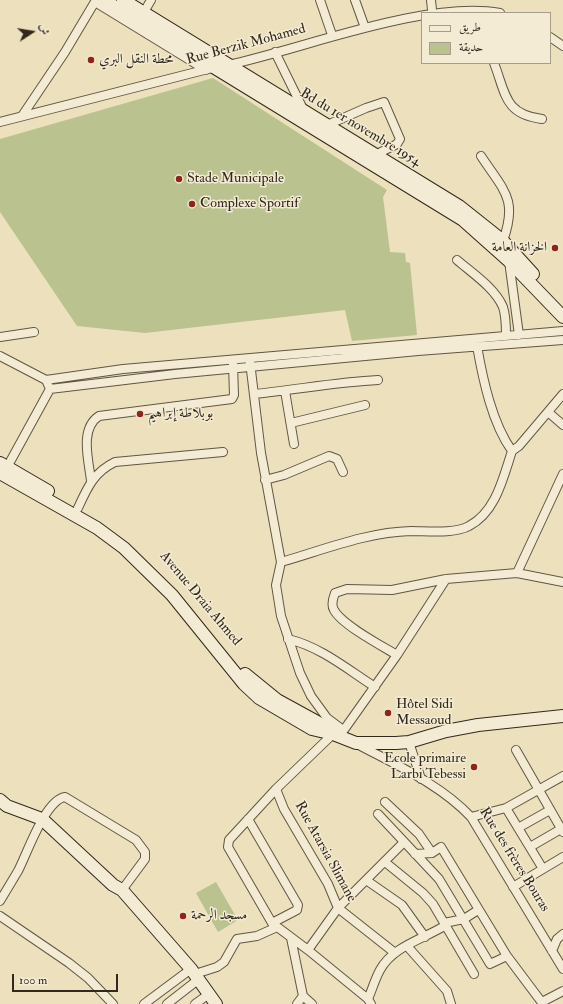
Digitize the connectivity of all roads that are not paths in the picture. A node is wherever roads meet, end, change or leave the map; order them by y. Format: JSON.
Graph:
{"nodes":[{"id":1,"x":122,"y":0,"type":"edge"},
{"id":2,"x":151,"y":0,"type":"edge"},
{"id":3,"x":320,"y":0,"type":"edge"},
{"id":4,"x":355,"y":0,"type":"edge"},
{"id":5,"x":431,"y":0,"type":"edge"},
{"id":6,"x":98,"y":1,"type":"edge"},
{"id":7,"x":432,"y":10,"type":"junction"},
{"id":8,"x":465,"y":10,"type":"edge"},
{"id":9,"x":144,"y":12,"type":"junction"},
{"id":10,"x":421,"y":12,"type":"edge"},
{"id":11,"x":423,"y":12,"type":"edge"},
{"id":12,"x":496,"y":12,"type":"edge"},
{"id":13,"x":364,"y":25,"type":"junction"},
{"id":14,"x":332,"y":35,"type":"junction"},
{"id":15,"x":551,"y":37,"type":"edge"},
{"id":16,"x":563,"y":46,"type":"edge"},
{"id":17,"x":275,"y":52,"type":"junction"},
{"id":18,"x":494,"y":64,"type":"edge"},
{"id":19,"x":229,"y":65,"type":"junction"},
{"id":20,"x":210,"y":69,"type":"junction"},
{"id":21,"x":306,"y":113,"type":"junction"},
{"id":22,"x":22,"y":116,"type":"junction"},
{"id":23,"x":542,"y":119,"type":"dead end"},
{"id":24,"x":0,"y":122,"type":"edge"},
{"id":25,"x":325,"y":126,"type":"junction"},
{"id":26,"x":481,"y":156,"type":"dead end"},
{"id":27,"x":370,"y":158,"type":"junction"},
{"id":28,"x":505,"y":244,"type":"junction"},
{"id":29,"x":457,"y":260,"type":"dead end"},
{"id":30,"x":509,"y":261,"type":"junction"},
{"id":31,"x":563,"y":305,"type":"edge"},
{"id":32,"x":563,"y":317,"type":"edge"},
{"id":33,"x":563,"y":331,"type":"edge"},
{"id":34,"x":34,"y":332,"type":"dead end"},
{"id":35,"x":506,"y":335,"type":"junction"},
{"id":36,"x":519,"y":335,"type":"junction"},
{"id":37,"x":0,"y":337,"type":"edge"},
{"id":38,"x":563,"y":340,"type":"edge"},
{"id":39,"x":477,"y":346,"type":"junction"},
{"id":40,"x":0,"y":356,"type":"edge"},
{"id":41,"x":250,"y":357,"type":"junction"},
{"id":42,"x":233,"y":359,"type":"junction"},
{"id":43,"x":251,"y":367,"type":"junction"},
{"id":44,"x":234,"y":369,"type":"junction"},
{"id":45,"x":46,"y":380,"type":"junction"},
{"id":46,"x":378,"y":380,"type":"dead end"},
{"id":47,"x":50,"y":389,"type":"junction"},
{"id":48,"x":285,"y":391,"type":"junction"},
{"id":49,"x":254,"y":394,"type":"junction"},
{"id":50,"x":563,"y":394,"type":"edge"},
{"id":51,"x":364,"y":404,"type":"dead end"},
{"id":52,"x":548,"y":412,"type":"junction"},
{"id":53,"x":291,"y":423,"type":"junction"},
{"id":54,"x":563,"y":425,"type":"edge"},
{"id":55,"x":294,"y":444,"type":"dead end"},
{"id":56,"x":512,"y":451,"type":"junction"},
{"id":57,"x":223,"y":452,"type":"dead end"},
{"id":58,"x":2,"y":471,"type":"edge"},
{"id":59,"x":343,"y":472,"type":"dead end"},
{"id":60,"x":563,"y":474,"type":"edge"},
{"id":61,"x":265,"y":480,"type":"junction"},
{"id":62,"x":91,"y":481,"type":"junction"},
{"id":63,"x":78,"y":508,"type":"junction"},
{"id":64,"x":281,"y":562,"type":"junction"},
{"id":65,"x":517,"y":573,"type":"junction"},
{"id":66,"x":446,"y":579,"type":"junction"},
{"id":67,"x":563,"y":582,"type":"edge"},
{"id":68,"x":206,"y":633,"type":"junction"},
{"id":69,"x":288,"y":639,"type":"junction"},
{"id":70,"x":397,"y":655,"type":"junction"},
{"id":71,"x":375,"y":688,"type":"junction"},
{"id":72,"x":563,"y":716,"type":"edge"},
{"id":73,"x":338,"y":733,"type":"junction"},
{"id":74,"x":409,"y":742,"type":"junction"},
{"id":75,"x":356,"y":743,"type":"junction"},
{"id":76,"x":516,"y":750,"type":"dead end"},
{"id":77,"x":563,"y":776,"type":"edge"},
{"id":78,"x":421,"y":779,"type":"junction"},
{"id":79,"x":276,"y":789,"type":"junction"},
{"id":80,"x":539,"y":789,"type":"junction"},
{"id":81,"x":0,"y":800,"type":"edge"},
{"id":82,"x":385,"y":802,"type":"dead end"},
{"id":83,"x":506,"y":808,"type":"junction"},
{"id":84,"x":550,"y":810,"type":"junction"},
{"id":85,"x":378,"y":814,"type":"dead end"},
{"id":86,"x":471,"y":817,"type":"junction"},
{"id":87,"x":42,"y":819,"type":"junction"},
{"id":88,"x":248,"y":820,"type":"junction"},
{"id":89,"x":518,"y":828,"type":"junction"},
{"id":90,"x":562,"y":831,"type":"edge"},
{"id":91,"x":404,"y":842,"type":"junction"},
{"id":92,"x":530,"y":847,"type":"junction"},
{"id":93,"x":432,"y":853,"type":"junction"},
{"id":94,"x":415,"y":854,"type":"junction"},
{"id":95,"x":563,"y":857,"type":"edge"},
{"id":96,"x":385,"y":862,"type":"junction"},
{"id":97,"x":543,"y":869,"type":"junction"},
{"id":98,"x":366,"y":880,"type":"junction"},
{"id":99,"x":513,"y":887,"type":"junction"},
{"id":100,"x":122,"y":890,"type":"junction"},
{"id":101,"x":0,"y":901,"type":"edge"},
{"id":102,"x":338,"y":908,"type":"junction"},
{"id":103,"x":478,"y":910,"type":"junction"},
{"id":104,"x":0,"y":916,"type":"edge"},
{"id":105,"x":464,"y":920,"type":"junction"},
{"id":106,"x":445,"y":924,"type":"junction"},
{"id":107,"x":275,"y":925,"type":"junction"},
{"id":108,"x":563,"y":934,"type":"edge"},
{"id":109,"x":425,"y":937,"type":"junction"},
{"id":110,"x":291,"y":938,"type":"junction"},
{"id":111,"x":407,"y":946,"type":"junction"},
{"id":112,"x":308,"y":950,"type":"junction"},
{"id":113,"x":552,"y":951,"type":"junction"},
{"id":114,"x":395,"y":953,"type":"junction"},
{"id":115,"x":508,"y":957,"type":"junction"},
{"id":116,"x":563,"y":968,"type":"edge"},
{"id":117,"x":195,"y":974,"type":"junction"},
{"id":118,"x":474,"y":974,"type":"dead end"},
{"id":119,"x":563,"y":991,"type":"edge"},
{"id":120,"x":303,"y":996,"type":"junction"},
{"id":121,"x":212,"y":999,"type":"edge"},
{"id":122,"x":370,"y":1001,"type":"edge"},
{"id":123,"x":542,"y":1003,"type":"edge"},
{"id":124,"x":114,"y":1004,"type":"edge"},
{"id":125,"x":144,"y":1004,"type":"edge"},
{"id":126,"x":167,"y":1004,"type":"edge"},
{"id":127,"x":195,"y":1004,"type":"edge"},
{"id":128,"x":297,"y":1004,"type":"edge"},
{"id":129,"x":312,"y":1004,"type":"edge"},
{"id":130,"x":451,"y":1004,"type":"edge"}],
"edges":[{"from":1,"to":9,"type":"street","name":"Bd du 1er novembre 1954"},
{"from":2,"to":9,"type":"street"},
{"from":3,"to":14,"type":"street"},
{"from":4,"to":13,"type":"street"},
{"from":5,"to":7,"type":"street"},
{"from":6,"to":20,"type":"street"},
{"from":6,"to":22,"type":"street"},
{"from":7,"to":8,"type":"street","name":"Rue Berzik Mohamed"},
{"from":7,"to":11,"type":"street","name":"Rue Berzik Mohamed"},
{"from":8,"to":12,"type":"street","name":"Rue Berzik Mohamed"},
{"from":9,"to":19,"type":"street","name":"Bd du 1er novembre 1954"},
{"from":10,"to":13,"type":"street","name":"Rue Berzik Mohamed"},
{"from":13,"to":14,"type":"street","name":"Rue Berzik Mohamed"},
{"from":14,"to":17,"type":"street","name":"Rue Berzik Mohamed"},
{"from":15,"to":16,"type":"street"},
{"from":17,"to":19,"type":"street","name":"Rue Berzik Mohamed"},
{"from":17,"to":21,"type":"street"},
{"from":18,"to":23,"type":"street"},
{"from":19,"to":20,"type":"street","name":"Rue Berzik Mohamed"},
{"from":19,"to":21,"type":"street","name":"Bd du 1er novembre 1954"},
{"from":20,"to":22,"type":"street","name":"Rue Berzik Mohamed"},
{"from":20,"to":27,"type":"street"},
{"from":21,"to":25,"type":"street","name":"Bd du 1er novembre 1954"},
{"from":22,"to":24,"type":"street","name":"Rue Berzik Mohamed"},
{"from":25,"to":27,"type":"street","name":"Bd du 1er novembre 1954"},
{"from":25,"to":27,"type":"street"},
{"from":26,"to":28,"type":"street"},
{"from":27,"to":28,"type":"street","name":"Bd du 1er novembre 1954"},
{"from":27,"to":30,"type":"street"},
{"from":28,"to":30,"type":"street"},
{"from":28,"to":31,"type":"street","name":"Bd du 1er novembre 1954"},
{"from":29,"to":35,"type":"street"},
{"from":30,"to":32,"type":"street"},
{"from":30,"to":36,"type":"street"},
{"from":33,"to":36,"type":"street"},
{"from":34,"to":37,"type":"street"},
{"from":35,"to":36,"type":"street"},
{"from":35,"to":41,"type":"street"},
{"from":38,"to":39,"type":"street"},
{"from":39,"to":43,"type":"street"},
{"from":39,"to":56,"type":"street"},
{"from":40,"to":45,"type":"street"},
{"from":41,"to":42,"type":"street"},
{"from":41,"to":43,"type":"street"},
{"from":42,"to":44,"type":"street"},
{"from":42,"to":45,"type":"street"},
{"from":43,"to":44,"type":"street"},
{"from":43,"to":49,"type":"street"},
{"from":44,"to":47,"type":"street"},
{"from":44,"to":62,"type":"street"},
{"from":45,"to":47,"type":"street"},
{"from":46,"to":48,"type":"street"},
{"from":47,"to":58,"type":"street"},
{"from":48,"to":49,"type":"street"},
{"from":48,"to":53,"type":"street"},
{"from":49,"to":61,"type":"street"},
{"from":50,"to":52,"type":"street"},
{"from":51,"to":53,"type":"street"},
{"from":52,"to":54,"type":"street"},
{"from":52,"to":56,"type":"street"},
{"from":53,"to":55,"type":"street"},
{"from":56,"to":64,"type":"street"},
{"from":57,"to":62,"type":"street"},
{"from":58,"to":63,"type":"street","name":"Avenue Draia Ahmed"},
{"from":58,"to":68,"type":"street","name":"Avenue Draia Ahmed"},
{"from":59,"to":61,"type":"street"},
{"from":60,"to":65,"type":"street"},
{"from":61,"to":64,"type":"street"},
{"from":62,"to":63,"type":"street"},
{"from":63,"to":68,"type":"street","name":"Avenue Draia Ahmed"},
{"from":64,"to":69,"type":"street"},
{"from":65,"to":66,"type":"street"},
{"from":65,"to":67,"type":"street"},
{"from":66,"to":70,"type":"street"},
{"from":66,"to":70,"type":"street"},
{"from":68,"to":73,"type":"street","name":"Avenue Draia Ahmed"},
{"from":69,"to":71,"type":"street"},
{"from":69,"to":73,"type":"street"},
{"from":70,"to":71,"type":"street"},
{"from":71,"to":73,"type":"street"},
{"from":72,"to":74,"type":"street"},
{"from":73,"to":75,"type":"street","name":"Rue des frères Bouras"},
{"from":73,"to":79,"type":"street"},
{"from":74,"to":75,"type":"street"},
{"from":74,"to":78,"type":"street"},
{"from":75,"to":78,"type":"street","name":"Rue des frères Bouras"},
{"from":76,"to":80,"type":"street"},
{"from":77,"to":80,"type":"street"},
{"from":78,"to":86,"type":"street","name":"Rue des frères Bouras"},
{"from":79,"to":88,"type":"street"},
{"from":79,"to":102,"type":"street","name":"Rue Atarsia Slimane"},
{"from":80,"to":83,"type":"street"},
{"from":80,"to":84,"type":"street"},
{"from":81,"to":87,"type":"street"},
{"from":82,"to":93,"type":"street"},
{"from":83,"to":86,"type":"street"},
{"from":83,"to":89,"type":"street"},
{"from":84,"to":89,"type":"street"},
{"from":84,"to":90,"type":"street"},
{"from":85,"to":91,"type":"street"},
{"from":86,"to":99,"type":"street","name":"Rue des frères Bouras"},
{"from":87,"to":100,"type":"street"},
{"from":87,"to":100,"type":"street"},
{"from":87,"to":101,"type":"street"},
{"from":88,"to":107,"type":"street"},
{"from":88,"to":107,"type":"street"},
{"from":89,"to":92,"type":"street"},
{"from":90,"to":92,"type":"street"},
{"from":91,"to":94,"type":"street"},
{"from":91,"to":96,"type":"street"},
{"from":92,"to":97,"type":"street"},
{"from":93,"to":94,"type":"street"},
{"from":93,"to":103,"type":"street"},
{"from":94,"to":105,"type":"street"},
{"from":95,"to":97,"type":"street"},
{"from":96,"to":98,"type":"street"},
{"from":96,"to":106,"type":"street"},
{"from":97,"to":99,"type":"street"},
{"from":98,"to":102,"type":"street"},
{"from":98,"to":109,"type":"street"},
{"from":99,"to":113,"type":"street","name":"Rue des frères Bouras"},
{"from":100,"to":117,"type":"street"},
{"from":102,"to":112,"type":"street"},
{"from":102,"to":114,"type":"street","name":"Rue Atarsia Slimane"},
{"from":103,"to":105,"type":"street"},
{"from":103,"to":115,"type":"street"},
{"from":104,"to":124,"type":"street"},
{"from":105,"to":106,"type":"street"},
{"from":105,"to":115,"type":"street"},
{"from":106,"to":109,"type":"street"},
{"from":106,"to":118,"type":"street"},
{"from":107,"to":110,"type":"street"},
{"from":107,"to":117,"type":"street"},
{"from":108,"to":113,"type":"street"},
{"from":109,"to":111,"type":"street"},
{"from":110,"to":112,"type":"street"},
{"from":110,"to":120,"type":"street"},
{"from":111,"to":114,"type":"street"},
{"from":111,"to":130,"type":"street"},
{"from":112,"to":122,"type":"street"},
{"from":113,"to":116,"type":"street","name":"Rue des frères Bouras"},
{"from":114,"to":122,"type":"street"},
{"from":115,"to":123,"type":"street"},
{"from":117,"to":121,"type":"street"},
{"from":117,"to":125,"type":"street"},
{"from":117,"to":126,"type":"street"},
{"from":119,"to":123,"type":"street"},
{"from":120,"to":128,"type":"street"},
{"from":120,"to":129,"type":"street"},
{"from":121,"to":127,"type":"street"}]}
